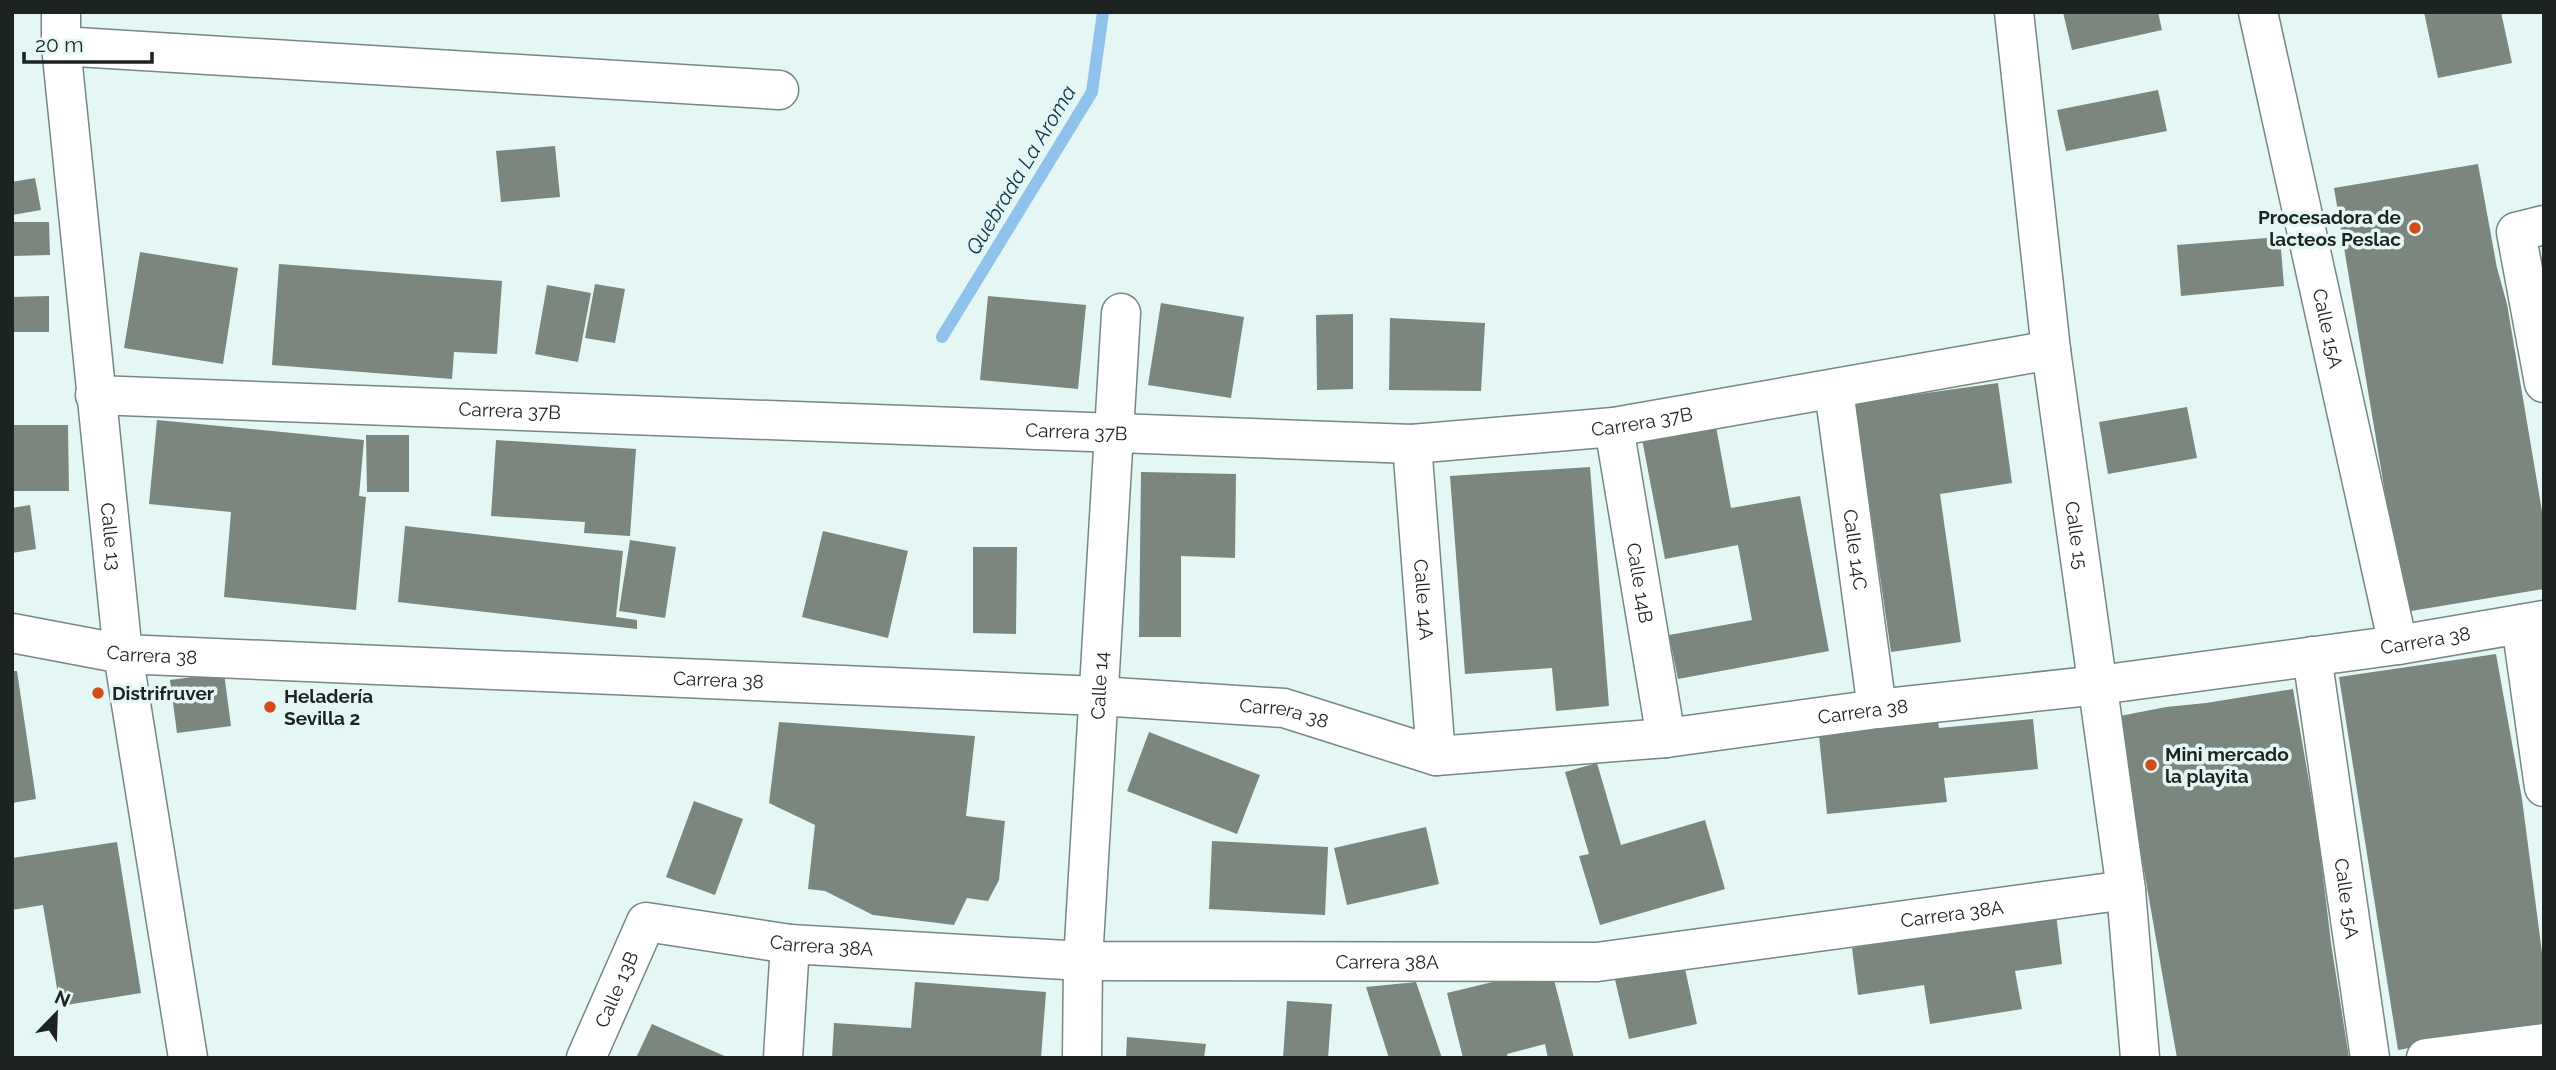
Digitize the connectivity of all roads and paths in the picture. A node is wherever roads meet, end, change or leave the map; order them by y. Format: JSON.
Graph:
{"nodes":[{"id":1,"x":2014,"y":12,"type":"edge"},
{"id":2,"x":2258,"y":12,"type":"edge"},
{"id":3,"x":61,"y":29,"type":"edge"},
{"id":4,"x":779,"y":90,"type":"dead end"},
{"id":5,"x":2544,"y":225,"type":"edge"},
{"id":6,"x":1121,"y":313,"type":"dead end"},
{"id":7,"x":2051,"y":350,"type":"junction"},
{"id":8,"x":2543,"y":378,"type":"edge"},
{"id":9,"x":1835,"y":390,"type":"junction"},
{"id":10,"x":95,"y":395,"type":"junction"},
{"id":11,"x":1614,"y":427,"type":"junction"},
{"id":12,"x":1112,"y":435,"type":"junction"},
{"id":13,"x":1412,"y":444,"type":"junction"},
{"id":14,"x":2532,"y":622,"type":"edge"},
{"id":15,"x":12,"y":633,"type":"edge"},
{"id":16,"x":2398,"y":645,"type":"junction"},
{"id":17,"x":123,"y":654,"type":"junction"},
{"id":18,"x":2312,"y":656,"type":"junction"},
{"id":19,"x":2099,"y":685,"type":"junction"},
{"id":20,"x":1099,"y":696,"type":"junction"},
{"id":21,"x":1877,"y":709,"type":"junction"},
{"id":22,"x":1666,"y":738,"type":"junction"},
{"id":23,"x":1436,"y":755,"type":"junction"},
{"id":24,"x":2544,"y":787,"type":"edge"},
{"id":25,"x":2126,"y":890,"type":"junction"},
{"id":26,"x":646,"y":922,"type":"joint"},
{"id":27,"x":790,"y":944,"type":"junction"},
{"id":28,"x":1083,"y":961,"type":"junction"},
{"id":29,"x":2544,"y":1043,"type":"edge"},
{"id":30,"x":188,"y":1058,"type":"edge"},
{"id":31,"x":586,"y":1058,"type":"edge"},
{"id":32,"x":783,"y":1058,"type":"edge"},
{"id":33,"x":1082,"y":1058,"type":"edge"},
{"id":34,"x":2140,"y":1058,"type":"edge"},
{"id":35,"x":2370,"y":1058,"type":"edge"},
{"id":36,"x":2426,"y":1058,"type":"edge"}],
"edges":[{"from":1,"to":7,"type":"street","name":"Calle 15"},
{"from":2,"to":16,"type":"street","name":"Calle 15A"},
{"from":3,"to":4,"type":"street"},
{"from":3,"to":10,"type":"street","name":"Calle 13"},
{"from":5,"to":8,"type":"street"},
{"from":6,"to":12,"type":"street","name":"Calle 14"},
{"from":7,"to":9,"type":"street","name":"Carrera 37B"},
{"from":7,"to":19,"type":"street","name":"Calle 15"},
{"from":9,"to":11,"type":"street","name":"Carrera 37B"},
{"from":9,"to":21,"type":"street","name":"Calle 14C"},
{"from":10,"to":12,"type":"street","name":"Carrera 37B"},
{"from":10,"to":17,"type":"street","name":"Calle 13"},
{"from":11,"to":13,"type":"street","name":"Carrera 37B"},
{"from":11,"to":22,"type":"street","name":"Calle 14B"},
{"from":12,"to":13,"type":"street","name":"Carrera 37B"},
{"from":12,"to":20,"type":"street","name":"Calle 14"},
{"from":13,"to":23,"type":"street","name":"Calle 14A"},
{"from":14,"to":16,"type":"street","name":"Carrera 38"},
{"from":14,"to":24,"type":"street"},
{"from":15,"to":17,"type":"street","name":"Carrera 38"},
{"from":16,"to":18,"type":"street","name":"Carrera 38"},
{"from":17,"to":20,"type":"street","name":"Carrera 38"},
{"from":17,"to":30,"type":"street","name":"Calle 13"},
{"from":18,"to":19,"type":"street","name":"Carrera 38"},
{"from":18,"to":35,"type":"street","name":"Calle 15A"},
{"from":19,"to":21,"type":"street","name":"Carrera 38"},
{"from":19,"to":25,"type":"street","name":"Calle 15"},
{"from":20,"to":23,"type":"street","name":"Carrera 38"},
{"from":20,"to":28,"type":"street","name":"Calle 14"},
{"from":21,"to":22,"type":"street","name":"Carrera 38"},
{"from":22,"to":23,"type":"street","name":"Carrera 38"},
{"from":25,"to":28,"type":"street","name":"Carrera 38A"},
{"from":25,"to":34,"type":"street","name":"Calle 15"},
{"from":26,"to":27,"type":"street","name":"Carrera 38A"},
{"from":26,"to":31,"type":"street","name":"Calle 13B"},
{"from":27,"to":28,"type":"street","name":"Carrera 38A"},
{"from":27,"to":32,"type":"street"},
{"from":28,"to":33,"type":"street","name":"Calle 14"},
{"from":29,"to":36,"type":"street"}]}
